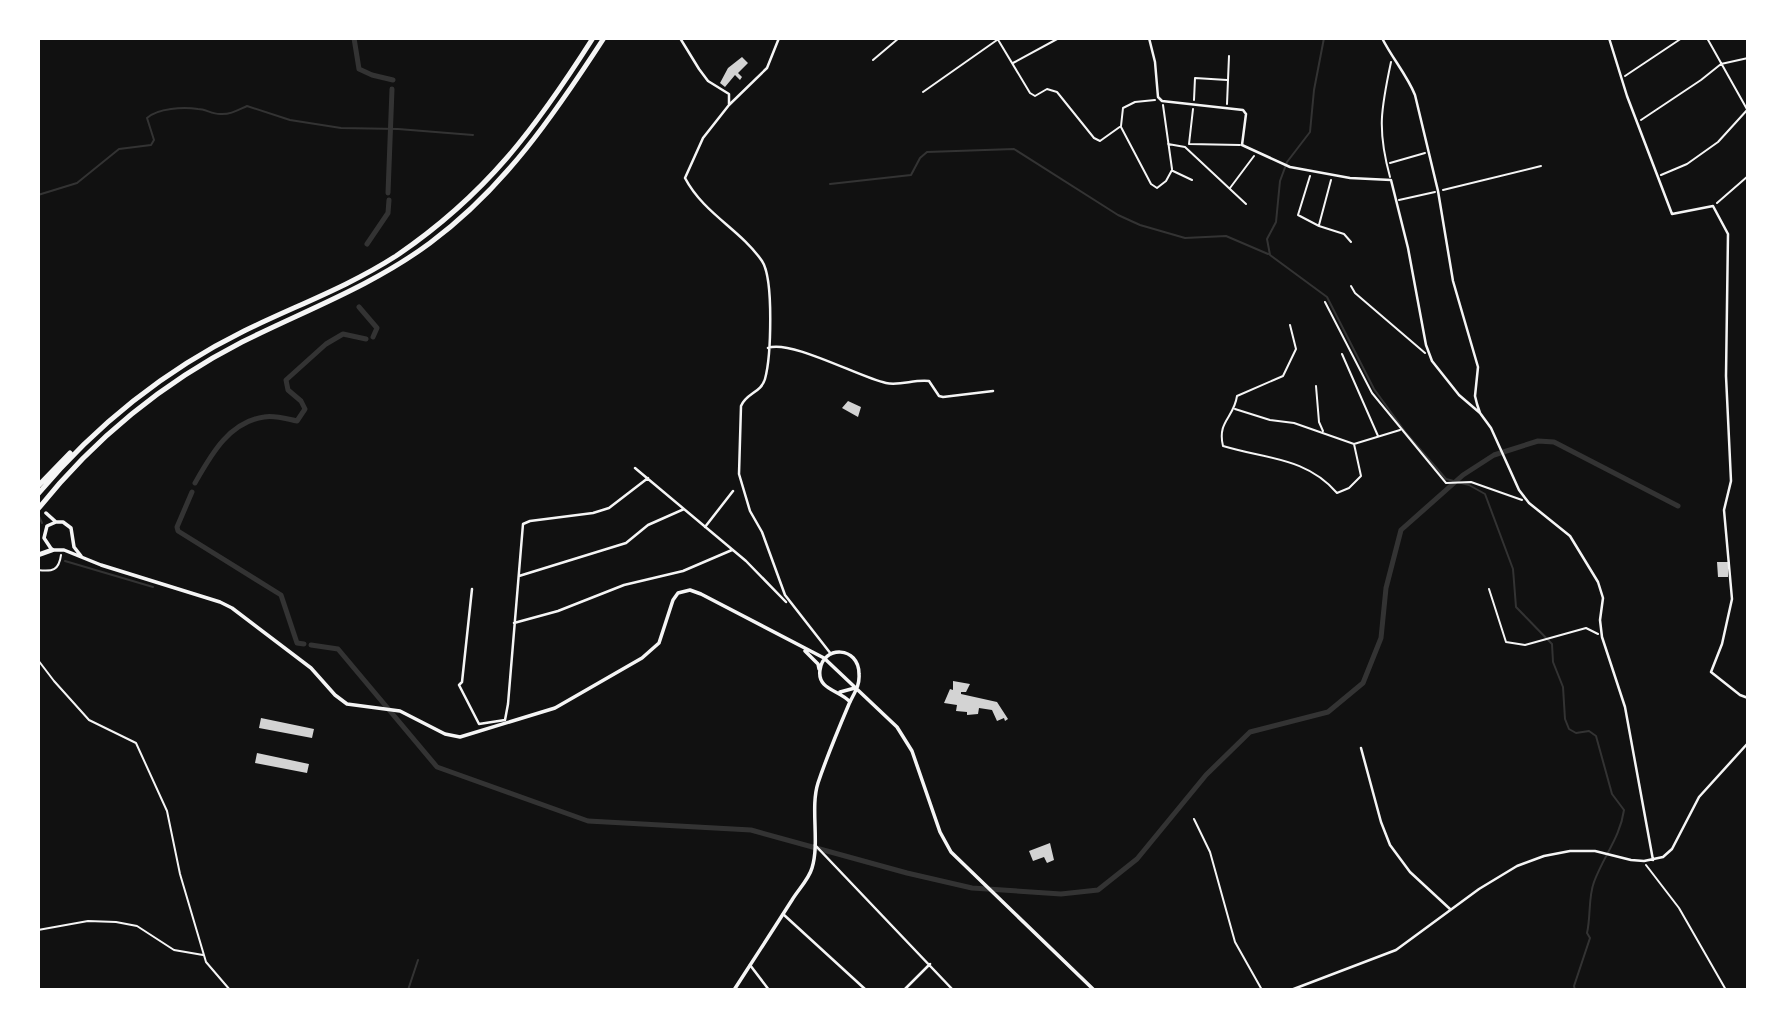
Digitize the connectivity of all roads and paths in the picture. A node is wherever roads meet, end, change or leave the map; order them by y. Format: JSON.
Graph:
{"nodes":[{"id":1,"x":593,"y":38,"type":"edge"},
{"id":2,"x":604,"y":38,"type":"edge"},
{"id":3,"x":680,"y":38,"type":"edge"},
{"id":4,"x":779,"y":38,"type":"edge"},
{"id":5,"x":899,"y":38,"type":"edge"},
{"id":6,"x":1059,"y":38,"type":"edge"},
{"id":7,"x":1149,"y":38,"type":"edge"},
{"id":8,"x":1382,"y":38,"type":"edge"},
{"id":9,"x":1609,"y":38,"type":"edge"},
{"id":10,"x":1682,"y":38,"type":"edge"},
{"id":11,"x":1707,"y":38,"type":"edge"},
{"id":12,"x":998,"y":39,"type":"edge"},
{"id":13,"x":1228,"y":57,"type":"dead end"},
{"id":14,"x":1392,"y":57,"type":"junction"},
{"id":15,"x":1748,"y":58,"type":"edge"},
{"id":16,"x":873,"y":60,"type":"dead end"},
{"id":17,"x":1012,"y":64,"type":"junction"},
{"id":18,"x":1721,"y":64,"type":"junction"},
{"id":19,"x":1622,"y":79,"type":"junction"},
{"id":20,"x":1227,"y":80,"type":"junction"},
{"id":21,"x":923,"y":92,"type":"dead end"},
{"id":22,"x":1160,"y":99,"type":"junction"},
{"id":23,"x":1193,"y":104,"type":"junction"},
{"id":24,"x":729,"y":105,"type":"junction"},
{"id":25,"x":1226,"y":108,"type":"junction"},
{"id":26,"x":1747,"y":109,"type":"edge"},
{"id":27,"x":1637,"y":123,"type":"junction"},
{"id":28,"x":1121,"y":126,"type":"junction"},
{"id":29,"x":1168,"y":144,"type":"junction"},
{"id":30,"x":1189,"y":144,"type":"junction"},
{"id":31,"x":1242,"y":145,"type":"junction"},
{"id":32,"x":1185,"y":147,"type":"junction"},
{"id":33,"x":1256,"y":152,"type":"junction"},
{"id":34,"x":1429,"y":152,"type":"junction"},
{"id":35,"x":1390,"y":163,"type":"dead end"},
{"id":36,"x":1541,"y":166,"type":"dead end"},
{"id":37,"x":1172,"y":170,"type":"junction"},
{"id":38,"x":1311,"y":172,"type":"junction"},
{"id":39,"x":1332,"y":175,"type":"junction"},
{"id":40,"x":1657,"y":176,"type":"junction"},
{"id":41,"x":1748,"y":176,"type":"edge"},
{"id":42,"x":1192,"y":180,"type":"dead end"},
{"id":43,"x":1391,"y":180,"type":"junction"},
{"id":44,"x":1229,"y":188,"type":"junction"},
{"id":45,"x":1438,"y":191,"type":"junction"},
{"id":46,"x":1396,"y":201,"type":"junction"},
{"id":47,"x":1246,"y":204,"type":"dead end"},
{"id":48,"x":1713,"y":206,"type":"junction"},
{"id":49,"x":1319,"y":226,"type":"junction"},
{"id":50,"x":1351,"y":242,"type":"dead end"},
{"id":51,"x":1352,"y":286,"type":"dead end"},
{"id":52,"x":1325,"y":302,"type":"dead end"},
{"id":53,"x":1290,"y":326,"type":"dead end"},
{"id":54,"x":768,"y":348,"type":"junction"},
{"id":55,"x":1342,"y":355,"type":"dead end"},
{"id":56,"x":1431,"y":358,"type":"junction"},
{"id":57,"x":1316,"y":386,"type":"dead end"},
{"id":58,"x":993,"y":391,"type":"dead end"},
{"id":59,"x":1235,"y":409,"type":"junction"},
{"id":60,"x":1479,"y":413,"type":"junction"},
{"id":61,"x":1401,"y":430,"type":"junction"},
{"id":62,"x":1323,"y":432,"type":"junction"},
{"id":63,"x":1378,"y":437,"type":"junction"},
{"id":64,"x":1354,"y":444,"type":"junction"},
{"id":65,"x":635,"y":468,"type":"dead end"},
{"id":66,"x":55,"y":471,"type":"junction"},
{"id":67,"x":648,"y":478,"type":"junction"},
{"id":68,"x":38,"y":486,"type":"edge"},
{"id":69,"x":56,"y":488,"type":"junction"},
{"id":70,"x":733,"y":491,"type":"dead end"},
{"id":71,"x":38,"y":494,"type":"edge"},
{"id":72,"x":1529,"y":503,"type":"junction"},
{"id":73,"x":38,"y":509,"type":"edge"},
{"id":74,"x":684,"y":509,"type":"junction"},
{"id":75,"x":38,"y":514,"type":"edge"},
{"id":76,"x":56,"y":522,"type":"junction"},
{"id":77,"x":48,"y":525,"type":"junction"},
{"id":78,"x":705,"y":527,"type":"junction"},
{"id":79,"x":73,"y":540,"type":"junction"},
{"id":80,"x":52,"y":550,"type":"junction"},
{"id":81,"x":64,"y":550,"type":"junction"},
{"id":82,"x":732,"y":550,"type":"junction"},
{"id":83,"x":38,"y":555,"type":"edge"},
{"id":84,"x":81,"y":556,"type":"junction"},
{"id":85,"x":61,"y":557,"type":"dead end"},
{"id":86,"x":38,"y":570,"type":"edge"},
{"id":87,"x":519,"y":576,"type":"junction"},
{"id":88,"x":472,"y":589,"type":"dead end"},
{"id":89,"x":1489,"y":589,"type":"dead end"},
{"id":90,"x":789,"y":604,"type":"junction"},
{"id":91,"x":514,"y":623,"type":"junction"},
{"id":92,"x":1602,"y":637,"type":"junction"},
{"id":93,"x":798,"y":645,"type":"junction"},
{"id":94,"x":831,"y":654,"type":"junction"},
{"id":95,"x":824,"y":659,"type":"junction"},
{"id":96,"x":38,"y":660,"type":"edge"},
{"id":97,"x":819,"y":673,"type":"junction"},
{"id":98,"x":856,"y":688,"type":"junction"},
{"id":99,"x":840,"y":692,"type":"junction"},
{"id":100,"x":1748,"y":698,"type":"edge"},
{"id":101,"x":850,"y":702,"type":"junction"},
{"id":102,"x":505,"y":722,"type":"junction"},
{"id":103,"x":1748,"y":743,"type":"edge"},
{"id":104,"x":1361,"y":748,"type":"dead end"},
{"id":105,"x":1194,"y":819,"type":"dead end"},
{"id":106,"x":814,"y":844,"type":"junction"},
{"id":107,"x":1653,"y":860,"type":"junction"},
{"id":108,"x":1644,"y":861,"type":"junction"},
{"id":109,"x":1451,"y":909,"type":"junction"},
{"id":110,"x":783,"y":914,"type":"junction"},
{"id":111,"x":38,"y":930,"type":"edge"},
{"id":112,"x":204,"y":956,"type":"junction"},
{"id":113,"x":930,"y":964,"type":"junction"},
{"id":114,"x":750,"y":965,"type":"junction"},
{"id":115,"x":230,"y":989,"type":"edge"},
{"id":116,"x":734,"y":989,"type":"edge"},
{"id":117,"x":769,"y":989,"type":"edge"},
{"id":118,"x":866,"y":989,"type":"edge"},
{"id":119,"x":904,"y":989,"type":"edge"},
{"id":120,"x":953,"y":989,"type":"edge"},
{"id":121,"x":1094,"y":989,"type":"edge"},
{"id":122,"x":1262,"y":989,"type":"edge"},
{"id":123,"x":1291,"y":989,"type":"edge"},
{"id":124,"x":1726,"y":989,"type":"edge"}],
"edges":[{"from":1,"to":66,"type":"highway"},
{"from":2,"to":69,"type":"highway"},
{"from":3,"to":24,"type":"street"},
{"from":4,"to":24,"type":"street"},
{"from":5,"to":16,"type":"path"},
{"from":6,"to":17,"type":"path"},
{"from":7,"to":22,"type":"street"},
{"from":8,"to":14,"type":"street"},
{"from":9,"to":19,"type":"street"},
{"from":10,"to":19,"type":"path"},
{"from":11,"to":18,"type":"path"},
{"from":12,"to":17,"type":"path"},
{"from":12,"to":21,"type":"path"},
{"from":13,"to":20,"type":"path"},
{"from":14,"to":34,"type":"street"},
{"from":14,"to":43,"type":"path"},
{"from":15,"to":18,"type":"path"},
{"from":17,"to":28,"type":"path"},
{"from":18,"to":26,"type":"path"},
{"from":18,"to":27,"type":"path"},
{"from":19,"to":27,"type":"street"},
{"from":20,"to":23,"type":"path"},
{"from":20,"to":25,"type":"path"},
{"from":22,"to":23,"type":"street"},
{"from":22,"to":28,"type":"path"},
{"from":22,"to":29,"type":"path"},
{"from":23,"to":25,"type":"street"},
{"from":23,"to":30,"type":"path"},
{"from":24,"to":54,"type":"street"},
{"from":25,"to":31,"type":"street"},
{"from":26,"to":40,"type":"path"},
{"from":27,"to":40,"type":"street"},
{"from":28,"to":37,"type":"path"},
{"from":29,"to":32,"type":"path"},
{"from":29,"to":37,"type":"path"},
{"from":30,"to":31,"type":"path"},
{"from":30,"to":32,"type":"path"},
{"from":31,"to":33,"type":"street"},
{"from":32,"to":44,"type":"path"},
{"from":33,"to":38,"type":"street"},
{"from":33,"to":44,"type":"path"},
{"from":34,"to":35,"type":"path"},
{"from":34,"to":45,"type":"street"},
{"from":36,"to":45,"type":"path"},
{"from":37,"to":42,"type":"path"},
{"from":38,"to":39,"type":"street"},
{"from":38,"to":49,"type":"path"},
{"from":39,"to":43,"type":"street"},
{"from":39,"to":49,"type":"path"},
{"from":40,"to":48,"type":"street"},
{"from":41,"to":48,"type":"path"},
{"from":43,"to":46,"type":"street"},
{"from":44,"to":47,"type":"path"},
{"from":45,"to":46,"type":"path"},
{"from":45,"to":60,"type":"street"},
{"from":46,"to":56,"type":"street"},
{"from":48,"to":100,"type":"street"},
{"from":49,"to":50,"type":"path"},
{"from":51,"to":56,"type":"path"},
{"from":52,"to":61,"type":"path"},
{"from":53,"to":59,"type":"path"},
{"from":54,"to":58,"type":"street"},
{"from":54,"to":90,"type":"street"},
{"from":55,"to":63,"type":"path"},
{"from":56,"to":60,"type":"street"},
{"from":57,"to":62,"type":"path"},
{"from":59,"to":62,"type":"path"},
{"from":59,"to":64,"type":"path"},
{"from":60,"to":72,"type":"street"},
{"from":61,"to":63,"type":"path"},
{"from":61,"to":72,"type":"path"},
{"from":62,"to":64,"type":"path"},
{"from":63,"to":64,"type":"path"},
{"from":65,"to":67,"type":"street"},
{"from":66,"to":68,"type":"highway"},
{"from":66,"to":71,"type":"highway"},
{"from":67,"to":74,"type":"street"},
{"from":67,"to":87,"type":"street"},
{"from":69,"to":73,"type":"highway"},
{"from":69,"to":75,"type":"highway"},
{"from":70,"to":78,"type":"street"},
{"from":72,"to":92,"type":"street"},
{"from":74,"to":78,"type":"street"},
{"from":74,"to":87,"type":"street"},
{"from":76,"to":77,"type":"street"},
{"from":76,"to":77,"type":"street"},
{"from":76,"to":79,"type":"street"},
{"from":77,"to":80,"type":"street"},
{"from":78,"to":82,"type":"street"},
{"from":79,"to":81,"type":"street"},
{"from":79,"to":84,"type":"street"},
{"from":80,"to":81,"type":"street"},
{"from":80,"to":83,"type":"highway"},
{"from":81,"to":84,"type":"street"},
{"from":82,"to":90,"type":"street"},
{"from":82,"to":91,"type":"street"},
{"from":84,"to":102,"type":"street"},
{"from":85,"to":86,"type":"path"},
{"from":87,"to":91,"type":"street"},
{"from":88,"to":102,"type":"street"},
{"from":89,"to":92,"type":"path"},
{"from":90,"to":94,"type":"street"},
{"from":91,"to":102,"type":"street"},
{"from":92,"to":107,"type":"street"},
{"from":93,"to":95,"type":"street"},
{"from":93,"to":97,"type":"street"},
{"from":93,"to":102,"type":"street"},
{"from":94,"to":95,"type":"street"},
{"from":94,"to":98,"type":"street"},
{"from":95,"to":97,"type":"street"},
{"from":95,"to":98,"type":"street"},
{"from":96,"to":112,"type":"path"},
{"from":97,"to":99,"type":"street"},
{"from":98,"to":99,"type":"street"},
{"from":98,"to":101,"type":"street"},
{"from":98,"to":121,"type":"street"},
{"from":99,"to":101,"type":"street"},
{"from":101,"to":106,"type":"street"},
{"from":103,"to":107,"type":"street"},
{"from":104,"to":109,"type":"street"},
{"from":105,"to":122,"type":"path"},
{"from":106,"to":110,"type":"street"},
{"from":106,"to":113,"type":"street"},
{"from":107,"to":108,"type":"street"},
{"from":108,"to":109,"type":"street"},
{"from":108,"to":124,"type":"path"},
{"from":109,"to":123,"type":"street"},
{"from":110,"to":114,"type":"street"},
{"from":110,"to":118,"type":"street"},
{"from":111,"to":112,"type":"path"},
{"from":112,"to":115,"type":"path"},
{"from":113,"to":119,"type":"street"},
{"from":113,"to":120,"type":"street"},
{"from":114,"to":116,"type":"street"},
{"from":114,"to":117,"type":"street"}]}
